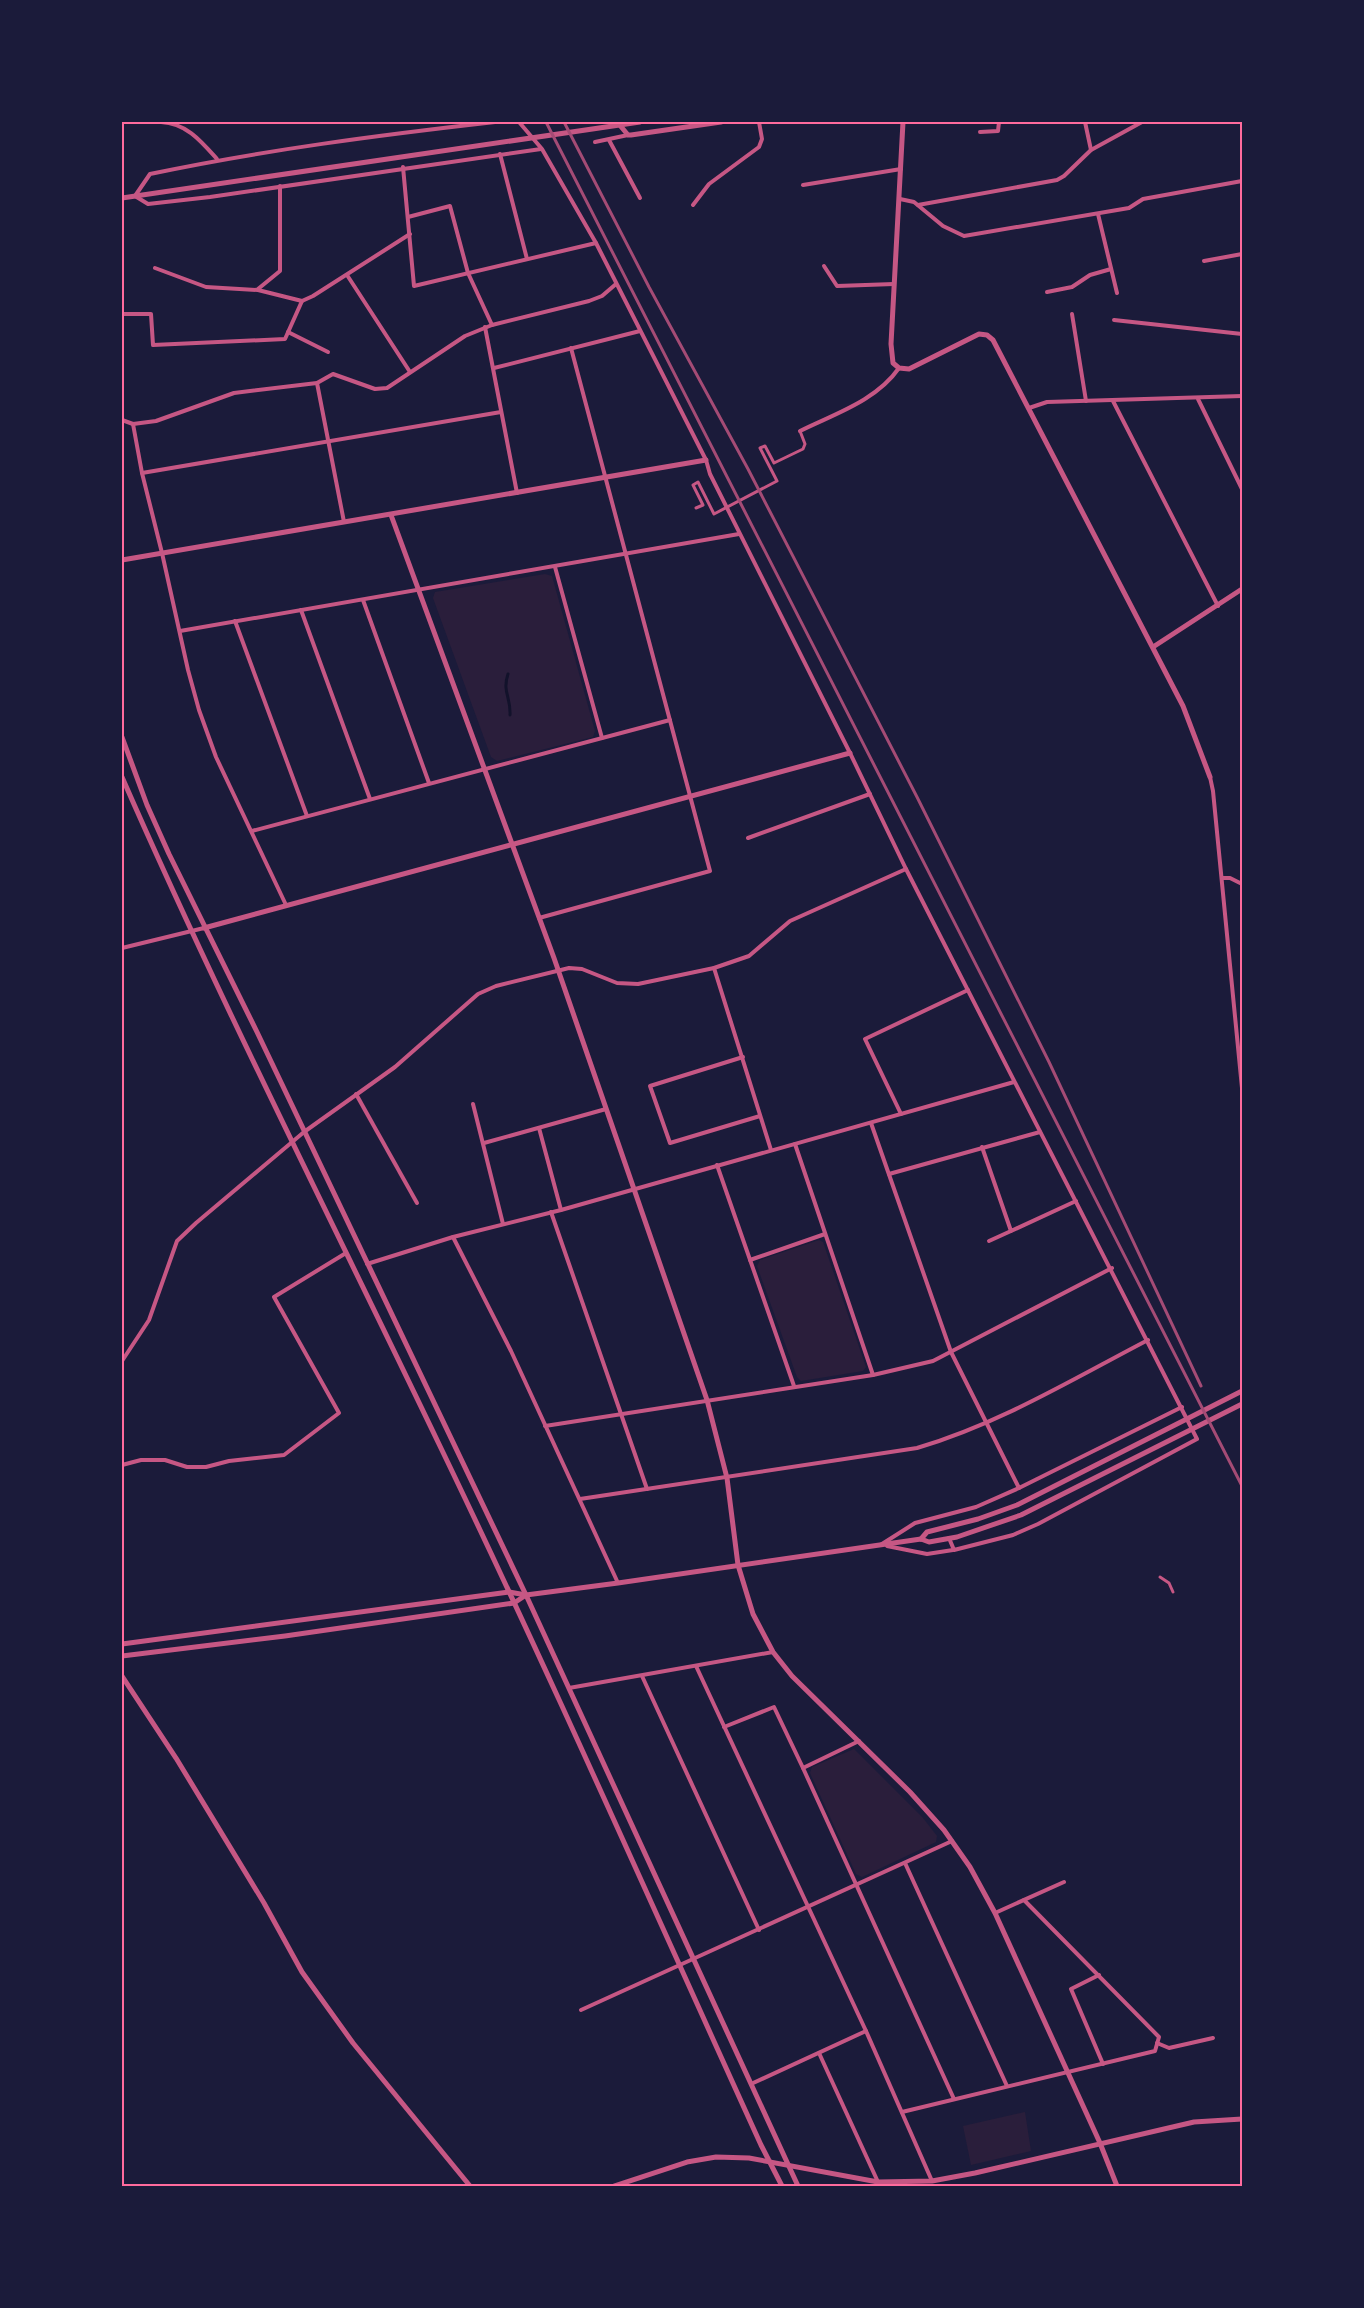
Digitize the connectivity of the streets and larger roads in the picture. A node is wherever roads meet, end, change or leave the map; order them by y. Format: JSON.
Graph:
{"nodes":[{"id":1,"x":160,"y":122,"type":"edge"},
{"id":2,"x":186,"y":122,"type":"edge"},
{"id":3,"x":495,"y":122,"type":"edge"},
{"id":4,"x":519,"y":122,"type":"edge"},
{"id":5,"x":616,"y":122,"type":"edge"},
{"id":6,"x":640,"y":122,"type":"edge"},
{"id":7,"x":721,"y":122,"type":"edge"},
{"id":8,"x":759,"y":122,"type":"edge"},
{"id":9,"x":903,"y":122,"type":"edge"},
{"id":10,"x":999,"y":122,"type":"edge"},
{"id":11,"x":1085,"y":122,"type":"edge"},
{"id":12,"x":1142,"y":122,"type":"edge"},
{"id":13,"x":185,"y":128,"type":"junction"},
{"id":14,"x":980,"y":132,"type":"dead end"},
{"id":15,"x":628,"y":135,"type":"junction"},
{"id":16,"x":609,"y":140,"type":"junction"},
{"id":17,"x":595,"y":142,"type":"dead end"},
{"id":18,"x":542,"y":149,"type":"junction"},
{"id":19,"x":1091,"y":150,"type":"junction"},
{"id":20,"x":500,"y":154,"type":"junction"},
{"id":21,"x":218,"y":160,"type":"junction"},
{"id":22,"x":403,"y":167,"type":"junction"},
{"id":23,"x":901,"y":169,"type":"junction"},
{"id":24,"x":1242,"y":181,"type":"edge"},
{"id":25,"x":803,"y":185,"type":"dead end"},
{"id":26,"x":280,"y":186,"type":"junction"},
{"id":27,"x":135,"y":196,"type":"junction"},
{"id":28,"x":122,"y":198,"type":"edge"},
{"id":29,"x":640,"y":198,"type":"dead end"},
{"id":30,"x":900,"y":199,"type":"junction"},
{"id":31,"x":693,"y":205,"type":"dead end"},
{"id":32,"x":918,"y":206,"type":"junction"},
{"id":33,"x":1098,"y":214,"type":"junction"},
{"id":34,"x":408,"y":217,"type":"junction"},
{"id":35,"x":410,"y":234,"type":"junction"},
{"id":36,"x":596,"y":243,"type":"junction"},
{"id":37,"x":1242,"y":254,"type":"edge"},
{"id":38,"x":527,"y":259,"type":"junction"},
{"id":39,"x":1204,"y":261,"type":"dead end"},
{"id":40,"x":824,"y":266,"type":"dead end"},
{"id":41,"x":154,"y":268,"type":"dead end"},
{"id":42,"x":1111,"y":269,"type":"junction"},
{"id":43,"x":468,"y":273,"type":"junction"},
{"id":44,"x":347,"y":275,"type":"junction"},
{"id":45,"x":616,"y":284,"type":"junction"},
{"id":46,"x":894,"y":284,"type":"junction"},
{"id":47,"x":258,"y":290,"type":"junction"},
{"id":48,"x":1047,"y":292,"type":"dead end"},
{"id":49,"x":1117,"y":293,"type":"dead end"},
{"id":50,"x":302,"y":301,"type":"junction"},
{"id":51,"x":122,"y":314,"type":"edge"},
{"id":52,"x":1072,"y":314,"type":"dead end"},
{"id":53,"x":1114,"y":321,"type":"dead end"},
{"id":54,"x":492,"y":325,"type":"junction"},
{"id":55,"x":485,"y":327,"type":"junction"},
{"id":56,"x":640,"y":331,"type":"junction"},
{"id":57,"x":288,"y":332,"type":"junction"},
{"id":58,"x":1242,"y":334,"type":"edge"},
{"id":59,"x":571,"y":348,"type":"junction"},
{"id":60,"x":328,"y":352,"type":"dead end"},
{"id":61,"x":494,"y":368,"type":"junction"},
{"id":62,"x":898,"y":368,"type":"junction"},
{"id":63,"x":410,"y":372,"type":"junction"},
{"id":64,"x":317,"y":383,"type":"junction"},
{"id":65,"x":1242,"y":396,"type":"edge"},
{"id":66,"x":1198,"y":399,"type":"junction"},
{"id":67,"x":1086,"y":401,"type":"junction"},
{"id":68,"x":1113,"y":401,"type":"junction"},
{"id":69,"x":1029,"y":408,"type":"junction"},
{"id":70,"x":501,"y":412,"type":"junction"},
{"id":71,"x":122,"y":420,"type":"edge"},
{"id":72,"x":133,"y":424,"type":"junction"},
{"id":73,"x":800,"y":431,"type":"joint"},
{"id":74,"x":328,"y":441,"type":"junction"},
{"id":75,"x":706,"y":460,"type":"junction"},
{"id":76,"x":142,"y":473,"type":"junction"},
{"id":77,"x":604,"y":478,"type":"junction"},
{"id":78,"x":1240,"y":480,"type":"edge"},
{"id":79,"x":1242,"y":489,"type":"edge"},
{"id":80,"x":517,"y":493,"type":"junction"},
{"id":81,"x":696,"y":508,"type":"dead end"},
{"id":82,"x":391,"y":514,"type":"junction"},
{"id":83,"x":344,"y":522,"type":"junction"},
{"id":84,"x":739,"y":534,"type":"junction"},
{"id":85,"x":162,"y":552,"type":"junction"},
{"id":86,"x":626,"y":554,"type":"junction"},
{"id":87,"x":122,"y":560,"type":"edge"},
{"id":88,"x":555,"y":567,"type":"junction"},
{"id":89,"x":1242,"y":589,"type":"edge"},
{"id":90,"x":418,"y":591,"type":"junction"},
{"id":91,"x":363,"y":600,"type":"junction"},
{"id":92,"x":1218,"y":606,"type":"junction"},
{"id":93,"x":301,"y":610,"type":"junction"},
{"id":94,"x":235,"y":621,"type":"junction"},
{"id":95,"x":180,"y":631,"type":"junction"},
{"id":96,"x":1153,"y":647,"type":"junction"},
{"id":97,"x":670,"y":720,"type":"junction"},
{"id":98,"x":122,"y":737,"type":"edge"},
{"id":99,"x":602,"y":738,"type":"junction"},
{"id":100,"x":850,"y":753,"type":"junction"},
{"id":101,"x":484,"y":769,"type":"junction"},
{"id":102,"x":122,"y":777,"type":"edge"},
{"id":103,"x":1210,"y":777,"type":"joint"},
{"id":104,"x":429,"y":783,"type":"junction"},
{"id":105,"x":870,"y":794,"type":"junction"},
{"id":106,"x":690,"y":797,"type":"junction"},
{"id":107,"x":370,"y":799,"type":"junction"},
{"id":108,"x":307,"y":816,"type":"junction"},
{"id":109,"x":252,"y":831,"type":"junction"},
{"id":110,"x":748,"y":838,"type":"dead end"},
{"id":111,"x":512,"y":845,"type":"junction"},
{"id":112,"x":906,"y":869,"type":"junction"},
{"id":113,"x":1222,"y":878,"type":"junction"},
{"id":114,"x":1242,"y":884,"type":"edge"},
{"id":115,"x":286,"y":905,"type":"junction"},
{"id":116,"x":539,"y":918,"type":"junction"},
{"id":117,"x":204,"y":928,"type":"junction"},
{"id":118,"x":193,"y":930,"type":"junction"},
{"id":119,"x":122,"y":948,"type":"edge"},
{"id":120,"x":714,"y":968,"type":"junction"},
{"id":121,"x":559,"y":972,"type":"junction"},
{"id":122,"x":968,"y":990,"type":"junction"},
{"id":123,"x":742,"y":1057,"type":"junction"},
{"id":124,"x":1014,"y":1082,"type":"junction"},
{"id":125,"x":1242,"y":1089,"type":"edge"},
{"id":126,"x":356,"y":1094,"type":"junction"},
{"id":127,"x":474,"y":1104,"type":"dead end"},
{"id":128,"x":606,"y":1109,"type":"junction"},
{"id":129,"x":901,"y":1114,"type":"junction"},
{"id":130,"x":760,"y":1116,"type":"junction"},
{"id":131,"x":871,"y":1123,"type":"junction"},
{"id":132,"x":539,"y":1128,"type":"junction"},
{"id":133,"x":304,"y":1132,"type":"junction"},
{"id":134,"x":1041,"y":1132,"type":"junction"},
{"id":135,"x":293,"y":1142,"type":"junction"},
{"id":136,"x":484,"y":1143,"type":"junction"},
{"id":137,"x":795,"y":1144,"type":"junction"},
{"id":138,"x":982,"y":1147,"type":"junction"},
{"id":139,"x":771,"y":1150,"type":"junction"},
{"id":140,"x":717,"y":1165,"type":"junction"},
{"id":141,"x":889,"y":1173,"type":"junction"},
{"id":142,"x":633,"y":1188,"type":"junction"},
{"id":143,"x":1076,"y":1201,"type":"junction"},
{"id":144,"x":417,"y":1203,"type":"dead end"},
{"id":145,"x":561,"y":1210,"type":"junction"},
{"id":146,"x":551,"y":1212,"type":"junction"},
{"id":147,"x":503,"y":1224,"type":"junction"},
{"id":148,"x":1011,"y":1231,"type":"junction"},
{"id":149,"x":825,"y":1234,"type":"junction"},
{"id":150,"x":453,"y":1238,"type":"junction"},
{"id":151,"x":989,"y":1241,"type":"dead end"},
{"id":152,"x":346,"y":1253,"type":"junction"},
{"id":153,"x":750,"y":1260,"type":"junction"},
{"id":154,"x":367,"y":1264,"type":"junction"},
{"id":155,"x":1112,"y":1268,"type":"junction"},
{"id":156,"x":1148,"y":1340,"type":"junction"},
{"id":157,"x":951,"y":1352,"type":"junction"},
{"id":158,"x":122,"y":1361,"type":"edge"},
{"id":159,"x":873,"y":1375,"type":"junction"},
{"id":160,"x":794,"y":1386,"type":"junction"},
{"id":161,"x":1242,"y":1391,"type":"edge"},
{"id":162,"x":707,"y":1400,"type":"junction"},
{"id":163,"x":1242,"y":1404,"type":"edge"},
{"id":164,"x":1182,"y":1407,"type":"junction"},
{"id":165,"x":621,"y":1414,"type":"junction"},
{"id":166,"x":987,"y":1424,"type":"junction"},
{"id":167,"x":545,"y":1426,"type":"junction"},
{"id":168,"x":122,"y":1465,"type":"edge"},
{"id":169,"x":727,"y":1478,"type":"junction"},
{"id":170,"x":1019,"y":1488,"type":"junction"},
{"id":171,"x":647,"y":1489,"type":"junction"},
{"id":172,"x":580,"y":1499,"type":"junction"},
{"id":173,"x":950,"y":1538,"type":"junction"},
{"id":174,"x":921,"y":1539,"type":"junction"},
{"id":175,"x":880,"y":1545,"type":"junction"},
{"id":176,"x":954,"y":1550,"type":"junction"},
{"id":177,"x":738,"y":1565,"type":"junction"},
{"id":178,"x":1161,"y":1578,"type":"dead end"},
{"id":179,"x":618,"y":1583,"type":"junction"},
{"id":180,"x":508,"y":1592,"type":"junction"},
{"id":181,"x":1173,"y":1592,"type":"dead end"},
{"id":182,"x":526,"y":1595,"type":"junction"},
{"id":183,"x":514,"y":1604,"type":"junction"},
{"id":184,"x":122,"y":1644,"type":"edge"},
{"id":185,"x":773,"y":1652,"type":"junction"},
{"id":186,"x":122,"y":1656,"type":"edge"},
{"id":187,"x":696,"y":1666,"type":"junction"},
{"id":188,"x":122,"y":1676,"type":"edge"},
{"id":189,"x":642,"y":1676,"type":"junction"},
{"id":190,"x":568,"y":1688,"type":"junction"},
{"id":191,"x":724,"y":1727,"type":"junction"},
{"id":192,"x":859,"y":1741,"type":"junction"},
{"id":193,"x":803,"y":1768,"type":"junction"},
{"id":194,"x":952,"y":1841,"type":"junction"},
{"id":195,"x":905,"y":1863,"type":"junction"},
{"id":196,"x":1064,"y":1882,"type":"dead end"},
{"id":197,"x":856,"y":1885,"type":"junction"},
{"id":198,"x":1024,"y":1900,"type":"junction"},
{"id":199,"x":808,"y":1907,"type":"junction"},
{"id":200,"x":995,"y":1913,"type":"junction"},
{"id":201,"x":759,"y":1930,"type":"junction"},
{"id":202,"x":694,"y":1960,"type":"junction"},
{"id":203,"x":680,"y":1965,"type":"junction"},
{"id":204,"x":1099,"y":1975,"type":"junction"},
{"id":205,"x":580,"y":2010,"type":"dead end"},
{"id":206,"x":866,"y":2031,"type":"junction"},
{"id":207,"x":1213,"y":2038,"type":"dead end"},
{"id":208,"x":1157,"y":2043,"type":"junction"},
{"id":209,"x":819,"y":2053,"type":"junction"},
{"id":210,"x":1103,"y":2064,"type":"junction"},
{"id":211,"x":1067,"y":2072,"type":"junction"},
{"id":212,"x":751,"y":2084,"type":"junction"},
{"id":213,"x":1007,"y":2086,"type":"junction"},
{"id":214,"x":954,"y":2099,"type":"junction"},
{"id":215,"x":902,"y":2112,"type":"junction"},
{"id":216,"x":1242,"y":2118,"type":"edge"},
{"id":217,"x":1100,"y":2143,"type":"junction"},
{"id":218,"x":769,"y":2161,"type":"junction"},
{"id":219,"x":788,"y":2166,"type":"junction"},
{"id":220,"x":932,"y":2181,"type":"junction"},
{"id":221,"x":878,"y":2182,"type":"junction"},
{"id":222,"x":898,"y":2185,"type":"edge"},
{"id":223,"x":470,"y":2187,"type":"edge"},
{"id":224,"x":614,"y":2187,"type":"edge"},
{"id":225,"x":782,"y":2187,"type":"edge"},
{"id":226,"x":798,"y":2187,"type":"edge"},
{"id":227,"x":1117,"y":2187,"type":"edge"}],
"edges":[{"from":1,"to":13,"type":"street"},
{"from":2,"to":13,"type":"street"},
{"from":3,"to":21,"type":"street"},
{"from":4,"to":18,"type":"street"},
{"from":5,"to":15,"type":"street"},
{"from":6,"to":27,"type":"street"},
{"from":7,"to":15,"type":"street"},
{"from":8,"to":31,"type":"street"},
{"from":9,"to":23,"type":"street"},
{"from":10,"to":14,"type":"street"},
{"from":11,"to":19,"type":"street"},
{"from":12,"to":19,"type":"street"},
{"from":13,"to":21,"type":"street"},
{"from":15,"to":16,"type":"street"},
{"from":16,"to":17,"type":"street"},
{"from":16,"to":29,"type":"street"},
{"from":18,"to":20,"type":"street"},
{"from":18,"to":36,"type":"street"},
{"from":19,"to":32,"type":"street"},
{"from":20,"to":22,"type":"street"},
{"from":20,"to":38,"type":"street"},
{"from":21,"to":27,"type":"street"},
{"from":22,"to":26,"type":"street"},
{"from":22,"to":34,"type":"street"},
{"from":23,"to":25,"type":"street"},
{"from":23,"to":30,"type":"street"},
{"from":24,"to":33,"type":"street"},
{"from":26,"to":27,"type":"street"},
{"from":26,"to":47,"type":"street"},
{"from":27,"to":28,"type":"street"},
{"from":30,"to":32,"type":"street"},
{"from":30,"to":46,"type":"street"},
{"from":32,"to":33,"type":"street"},
{"from":33,"to":42,"type":"street"},
{"from":34,"to":35,"type":"street"},
{"from":34,"to":43,"type":"street"},
{"from":35,"to":43,"type":"street"},
{"from":35,"to":44,"type":"street"},
{"from":36,"to":38,"type":"street"},
{"from":36,"to":45,"type":"street"},
{"from":37,"to":39,"type":"street"},
{"from":38,"to":43,"type":"street"},
{"from":40,"to":46,"type":"street"},
{"from":41,"to":47,"type":"street"},
{"from":42,"to":48,"type":"street"},
{"from":42,"to":49,"type":"street"},
{"from":43,"to":54,"type":"street"},
{"from":44,"to":50,"type":"street"},
{"from":44,"to":63,"type":"street"},
{"from":45,"to":54,"type":"street"},
{"from":45,"to":56,"type":"street"},
{"from":46,"to":62,"type":"street"},
{"from":47,"to":50,"type":"street"},
{"from":50,"to":57,"type":"street"},
{"from":51,"to":57,"type":"street"},
{"from":52,"to":67,"type":"street"},
{"from":53,"to":58,"type":"street"},
{"from":54,"to":55,"type":"street"},
{"from":55,"to":61,"type":"street"},
{"from":55,"to":63,"type":"street"},
{"from":56,"to":59,"type":"street"},
{"from":56,"to":75,"type":"street"},
{"from":57,"to":60,"type":"street"},
{"from":59,"to":61,"type":"street"},
{"from":59,"to":77,"type":"street"},
{"from":61,"to":70,"type":"street"},
{"from":62,"to":69,"type":"street"},
{"from":62,"to":73,"type":"street"},
{"from":63,"to":64,"type":"street"},
{"from":64,"to":72,"type":"street"},
{"from":64,"to":74,"type":"street"},
{"from":65,"to":66,"type":"street"},
{"from":66,"to":68,"type":"street"},
{"from":66,"to":78,"type":"street"},
{"from":67,"to":68,"type":"street"},
{"from":67,"to":69,"type":"street"},
{"from":68,"to":92,"type":"street"},
{"from":69,"to":96,"type":"street"},
{"from":70,"to":74,"type":"street"},
{"from":70,"to":80,"type":"street"},
{"from":71,"to":72,"type":"street"},
{"from":72,"to":76,"type":"street"},
{"from":73,"to":81,"type":"street"},
{"from":74,"to":76,"type":"street"},
{"from":74,"to":83,"type":"street"},
{"from":75,"to":77,"type":"street"},
{"from":75,"to":84,"type":"street"},
{"from":76,"to":85,"type":"street"},
{"from":77,"to":80,"type":"street"},
{"from":77,"to":86,"type":"street"},
{"from":78,"to":79,"type":"street"},
{"from":80,"to":82,"type":"street"},
{"from":82,"to":83,"type":"street"},
{"from":82,"to":90,"type":"street"},
{"from":83,"to":85,"type":"street"},
{"from":84,"to":86,"type":"street"},
{"from":84,"to":100,"type":"street"},
{"from":85,"to":87,"type":"street"},
{"from":85,"to":95,"type":"street"},
{"from":86,"to":88,"type":"street"},
{"from":86,"to":97,"type":"street"},
{"from":88,"to":90,"type":"street"},
{"from":88,"to":99,"type":"street"},
{"from":89,"to":92,"type":"street"},
{"from":90,"to":91,"type":"street"},
{"from":90,"to":101,"type":"street"},
{"from":91,"to":93,"type":"street"},
{"from":91,"to":104,"type":"street"},
{"from":92,"to":96,"type":"street"},
{"from":93,"to":94,"type":"street"},
{"from":93,"to":107,"type":"street"},
{"from":94,"to":95,"type":"street"},
{"from":94,"to":108,"type":"street"},
{"from":95,"to":109,"type":"street"},
{"from":96,"to":103,"type":"street"},
{"from":97,"to":99,"type":"street"},
{"from":97,"to":106,"type":"street"},
{"from":98,"to":117,"type":"street"},
{"from":99,"to":101,"type":"street"},
{"from":100,"to":105,"type":"street"},
{"from":100,"to":106,"type":"street"},
{"from":101,"to":104,"type":"street"},
{"from":101,"to":111,"type":"street"},
{"from":102,"to":118,"type":"street"},
{"from":103,"to":113,"type":"street"},
{"from":104,"to":107,"type":"street"},
{"from":105,"to":110,"type":"street"},
{"from":105,"to":112,"type":"street"},
{"from":106,"to":111,"type":"street"},
{"from":106,"to":116,"type":"street"},
{"from":107,"to":108,"type":"street"},
{"from":108,"to":109,"type":"street"},
{"from":109,"to":115,"type":"street"},
{"from":111,"to":115,"type":"street"},
{"from":111,"to":116,"type":"street"},
{"from":112,"to":120,"type":"street"},
{"from":112,"to":122,"type":"street"},
{"from":113,"to":114,"type":"street"},
{"from":113,"to":125,"type":"street"},
{"from":115,"to":117,"type":"street"},
{"from":116,"to":121,"type":"street"},
{"from":117,"to":118,"type":"street"},
{"from":117,"to":133,"type":"street"},
{"from":118,"to":119,"type":"street"},
{"from":118,"to":135,"type":"street"},
{"from":120,"to":121,"type":"street"},
{"from":120,"to":123,"type":"street"},
{"from":121,"to":126,"type":"street"},
{"from":121,"to":128,"type":"street"},
{"from":122,"to":124,"type":"street"},
{"from":122,"to":129,"type":"street"},
{"from":123,"to":130,"type":"street"},
{"from":123,"to":130,"type":"street"},
{"from":124,"to":129,"type":"street"},
{"from":124,"to":134,"type":"street"},
{"from":126,"to":133,"type":"street"},
{"from":126,"to":144,"type":"street"},
{"from":127,"to":136,"type":"street"},
{"from":128,"to":132,"type":"street"},
{"from":128,"to":142,"type":"street"},
{"from":129,"to":131,"type":"street"},
{"from":130,"to":139,"type":"street"},
{"from":131,"to":137,"type":"street"},
{"from":131,"to":141,"type":"street"},
{"from":132,"to":136,"type":"street"},
{"from":132,"to":145,"type":"street"},
{"from":133,"to":135,"type":"street"},
{"from":133,"to":154,"type":"street"},
{"from":134,"to":138,"type":"street"},
{"from":134,"to":143,"type":"street"},
{"from":135,"to":152,"type":"street"},
{"from":135,"to":158,"type":"street"},
{"from":136,"to":147,"type":"street"},
{"from":137,"to":139,"type":"street"},
{"from":137,"to":149,"type":"street"},
{"from":138,"to":141,"type":"street"},
{"from":138,"to":148,"type":"street"},
{"from":139,"to":140,"type":"street"},
{"from":140,"to":142,"type":"street"},
{"from":140,"to":153,"type":"street"},
{"from":141,"to":157,"type":"street"},
{"from":142,"to":145,"type":"street"},
{"from":142,"to":162,"type":"street"},
{"from":143,"to":148,"type":"street"},
{"from":143,"to":155,"type":"street"},
{"from":145,"to":146,"type":"street"},
{"from":146,"to":147,"type":"street"},
{"from":146,"to":165,"type":"street"},
{"from":147,"to":150,"type":"street"},
{"from":148,"to":151,"type":"street"},
{"from":149,"to":153,"type":"street"},
{"from":149,"to":159,"type":"street"},
{"from":150,"to":154,"type":"street"},
{"from":150,"to":167,"type":"street"},
{"from":152,"to":168,"type":"street"},
{"from":152,"to":180,"type":"street"},
{"from":153,"to":160,"type":"street"},
{"from":154,"to":182,"type":"street"},
{"from":155,"to":156,"type":"street"},
{"from":155,"to":157,"type":"street"},
{"from":156,"to":164,"type":"street"},
{"from":156,"to":166,"type":"street"},
{"from":157,"to":159,"type":"street"},
{"from":157,"to":166,"type":"street"},
{"from":159,"to":160,"type":"street"},
{"from":160,"to":162,"type":"street"},
{"from":161,"to":174,"type":"street"},
{"from":162,"to":165,"type":"street"},
{"from":162,"to":169,"type":"street"},
{"from":163,"to":173,"type":"street"},
{"from":164,"to":170,"type":"street"},
{"from":164,"to":176,"type":"street"},
{"from":165,"to":167,"type":"street"},
{"from":165,"to":171,"type":"street"},
{"from":166,"to":169,"type":"street"},
{"from":166,"to":170,"type":"street"},
{"from":167,"to":172,"type":"street"},
{"from":169,"to":171,"type":"street"},
{"from":169,"to":177,"type":"street"},
{"from":170,"to":175,"type":"street"},
{"from":171,"to":172,"type":"street"},
{"from":172,"to":179,"type":"street"},
{"from":173,"to":174,"type":"street"},
{"from":173,"to":176,"type":"street"},
{"from":174,"to":175,"type":"street"},
{"from":175,"to":176,"type":"street"},
{"from":175,"to":177,"type":"street"},
{"from":177,"to":179,"type":"street"},
{"from":177,"to":185,"type":"street"},
{"from":178,"to":181,"type":"street"},
{"from":179,"to":182,"type":"street"},
{"from":180,"to":182,"type":"street"},
{"from":180,"to":183,"type":"street"},
{"from":180,"to":184,"type":"street"},
{"from":182,"to":183,"type":"street"},
{"from":182,"to":190,"type":"street"},
{"from":183,"to":186,"type":"street"},
{"from":183,"to":203,"type":"street"},
{"from":185,"to":187,"type":"street"},
{"from":185,"to":192,"type":"street"},
{"from":187,"to":189,"type":"street"},
{"from":187,"to":191,"type":"street"},
{"from":188,"to":223,"type":"street"},
{"from":189,"to":190,"type":"street"},
{"from":189,"to":201,"type":"street"},
{"from":190,"to":202,"type":"street"},
{"from":191,"to":193,"type":"street"},
{"from":191,"to":199,"type":"street"},
{"from":192,"to":193,"type":"street"},
{"from":192,"to":194,"type":"street"},
{"from":193,"to":197,"type":"street"},
{"from":194,"to":195,"type":"street"},
{"from":194,"to":200,"type":"street"},
{"from":195,"to":197,"type":"street"},
{"from":195,"to":213,"type":"street"},
{"from":196,"to":198,"type":"street"},
{"from":197,"to":199,"type":"street"},
{"from":197,"to":214,"type":"street"},
{"from":198,"to":200,"type":"street"},
{"from":198,"to":204,"type":"street"},
{"from":199,"to":201,"type":"street"},
{"from":199,"to":206,"type":"street"},
{"from":200,"to":211,"type":"street"},
{"from":201,"to":202,"type":"street"},
{"from":202,"to":203,"type":"street"},
{"from":202,"to":212,"type":"street"},
{"from":203,"to":205,"type":"street"},
{"from":203,"to":218,"type":"street"},
{"from":204,"to":208,"type":"street"},
{"from":204,"to":210,"type":"street"},
{"from":206,"to":209,"type":"street"},
{"from":206,"to":215,"type":"street"},
{"from":207,"to":208,"type":"street"},
{"from":208,"to":210,"type":"street"},
{"from":209,"to":212,"type":"street"},
{"from":209,"to":221,"type":"street"},
{"from":210,"to":211,"type":"street"},
{"from":211,"to":213,"type":"street"},
{"from":211,"to":217,"type":"street"},
{"from":212,"to":219,"type":"street"},
{"from":213,"to":214,"type":"street"},
{"from":214,"to":215,"type":"street"},
{"from":215,"to":220,"type":"street"},
{"from":216,"to":217,"type":"street"},
{"from":217,"to":220,"type":"street"},
{"from":217,"to":227,"type":"street"},
{"from":218,"to":219,"type":"street"},
{"from":218,"to":224,"type":"street"},
{"from":218,"to":225,"type":"street"},
{"from":219,"to":221,"type":"street"},
{"from":219,"to":226,"type":"street"},
{"from":220,"to":222,"type":"street"},
{"from":221,"to":222,"type":"street"}]}
